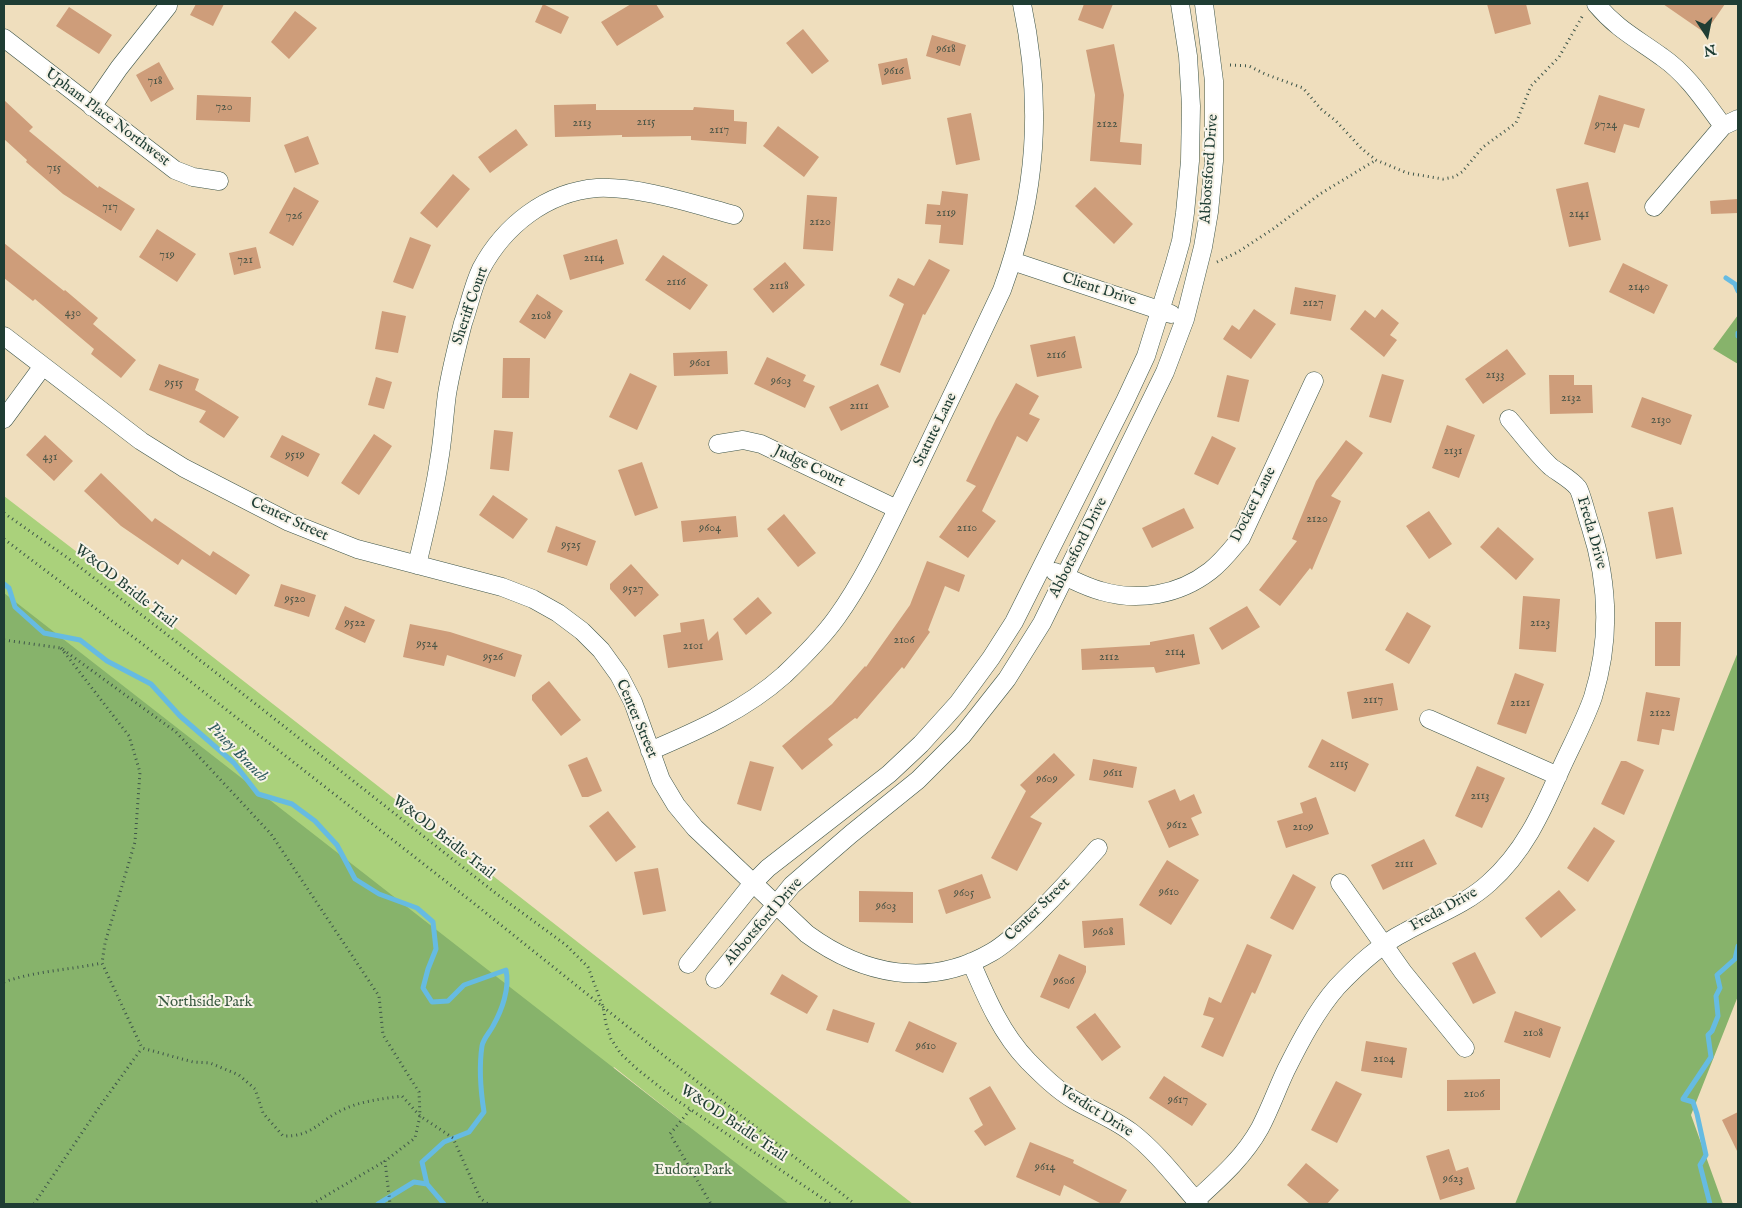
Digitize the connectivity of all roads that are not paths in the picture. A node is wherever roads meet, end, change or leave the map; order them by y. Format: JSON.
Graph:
{"nodes":[{"id":1,"x":1022,"y":4,"type":"edge"},
{"id":2,"x":1180,"y":4,"type":"edge"},
{"id":3,"x":1204,"y":4,"type":"edge"},
{"id":4,"x":168,"y":6,"type":"dead end"},
{"id":5,"x":1590,"y":9,"type":"edge"},
{"id":6,"x":4,"y":38,"type":"edge"},
{"id":7,"x":92,"y":107,"type":"junction"},
{"id":8,"x":1731,"y":123,"type":"edge"},
{"id":9,"x":219,"y":181,"type":"dead end"},
{"id":10,"x":1654,"y":207,"type":"dead end"},
{"id":11,"x":734,"y":215,"type":"dead end"},
{"id":12,"x":1012,"y":261,"type":"junction"},
{"id":13,"x":1160,"y":310,"type":"junction"},
{"id":14,"x":1185,"y":318,"type":"junction"},
{"id":15,"x":4,"y":336,"type":"edge"},
{"id":16,"x":43,"y":366,"type":"junction"},
{"id":17,"x":1314,"y":381,"type":"dead end"},
{"id":18,"x":4,"y":419,"type":"edge"},
{"id":19,"x":1509,"y":419,"type":"dead end"},
{"id":20,"x":718,"y":444,"type":"dead end"},
{"id":21,"x":897,"y":509,"type":"junction"},
{"id":22,"x":417,"y":565,"type":"junction"},
{"id":23,"x":1044,"y":566,"type":"junction"},
{"id":24,"x":1065,"y":576,"type":"junction"},
{"id":25,"x":1428,"y":719,"type":"dead end"},
{"id":26,"x":650,"y":751,"type":"junction"},
{"id":27,"x":1558,"y":776,"type":"junction"},
{"id":28,"x":1098,"y":848,"type":"dead end"},
{"id":29,"x":753,"y":882,"type":"junction"},
{"id":30,"x":1340,"y":883,"type":"dead end"},
{"id":31,"x":776,"y":904,"type":"junction"},
{"id":32,"x":1383,"y":946,"type":"junction"},
{"id":33,"x":971,"y":962,"type":"junction"},
{"id":34,"x":688,"y":964,"type":"dead end"},
{"id":35,"x":714,"y":979,"type":"dead end"},
{"id":36,"x":1465,"y":1048,"type":"dead end"},
{"id":37,"x":1197,"y":1202,"type":"edge"}],
"edges":[{"from":1,"to":12,"type":"street","name":"Statute Lane"},
{"from":2,"to":13,"type":"street","name":"Abbotsford Drive"},
{"from":3,"to":14,"type":"street","name":"Abbotsford Drive"},
{"from":4,"to":7,"type":"street"},
{"from":5,"to":8,"type":"street"},
{"from":6,"to":7,"type":"street","name":"Upham Place Northwest"},
{"from":7,"to":9,"type":"street","name":"Upham Place Northwest"},
{"from":8,"to":10,"type":"street"},
{"from":11,"to":22,"type":"street","name":"Sheriff Court"},
{"from":12,"to":13,"type":"street","name":"Client Drive"},
{"from":12,"to":21,"type":"street","name":"Statute Lane"},
{"from":13,"to":14,"type":"street","name":"Client Drive"},
{"from":13,"to":23,"type":"street","name":"Abbotsford Drive"},
{"from":14,"to":24,"type":"street","name":"Abbotsford Drive"},
{"from":15,"to":16,"type":"street","name":"Center Street"},
{"from":16,"to":18,"type":"street"},
{"from":16,"to":22,"type":"street","name":"Center Street"},
{"from":17,"to":24,"type":"street","name":"Docket Lane"},
{"from":19,"to":27,"type":"street","name":"Freda Drive"},
{"from":20,"to":21,"type":"street","name":"Judge Court"},
{"from":21,"to":26,"type":"street","name":"Statute Lane"},
{"from":22,"to":26,"type":"street","name":"Center Street"},
{"from":23,"to":24,"type":"street","name":"Docket Lane"},
{"from":23,"to":29,"type":"street","name":"Abbotsford Drive"},
{"from":24,"to":31,"type":"street","name":"Abbotsford Drive"},
{"from":25,"to":27,"type":"street"},
{"from":26,"to":29,"type":"street","name":"Center Street"},
{"from":27,"to":32,"type":"street","name":"Freda Drive"},
{"from":28,"to":33,"type":"street","name":"Center Street"},
{"from":29,"to":31,"type":"street","name":"Center Street"},
{"from":29,"to":34,"type":"street","name":"Abbotsford Drive"},
{"from":30,"to":32,"type":"street"},
{"from":31,"to":33,"type":"street","name":"Center Street"},
{"from":31,"to":35,"type":"street","name":"Abbotsford Drive"},
{"from":32,"to":36,"type":"street"},
{"from":32,"to":37,"type":"street","name":"Freda Drive"},
{"from":33,"to":37,"type":"street","name":"Verdict Drive"}]}
